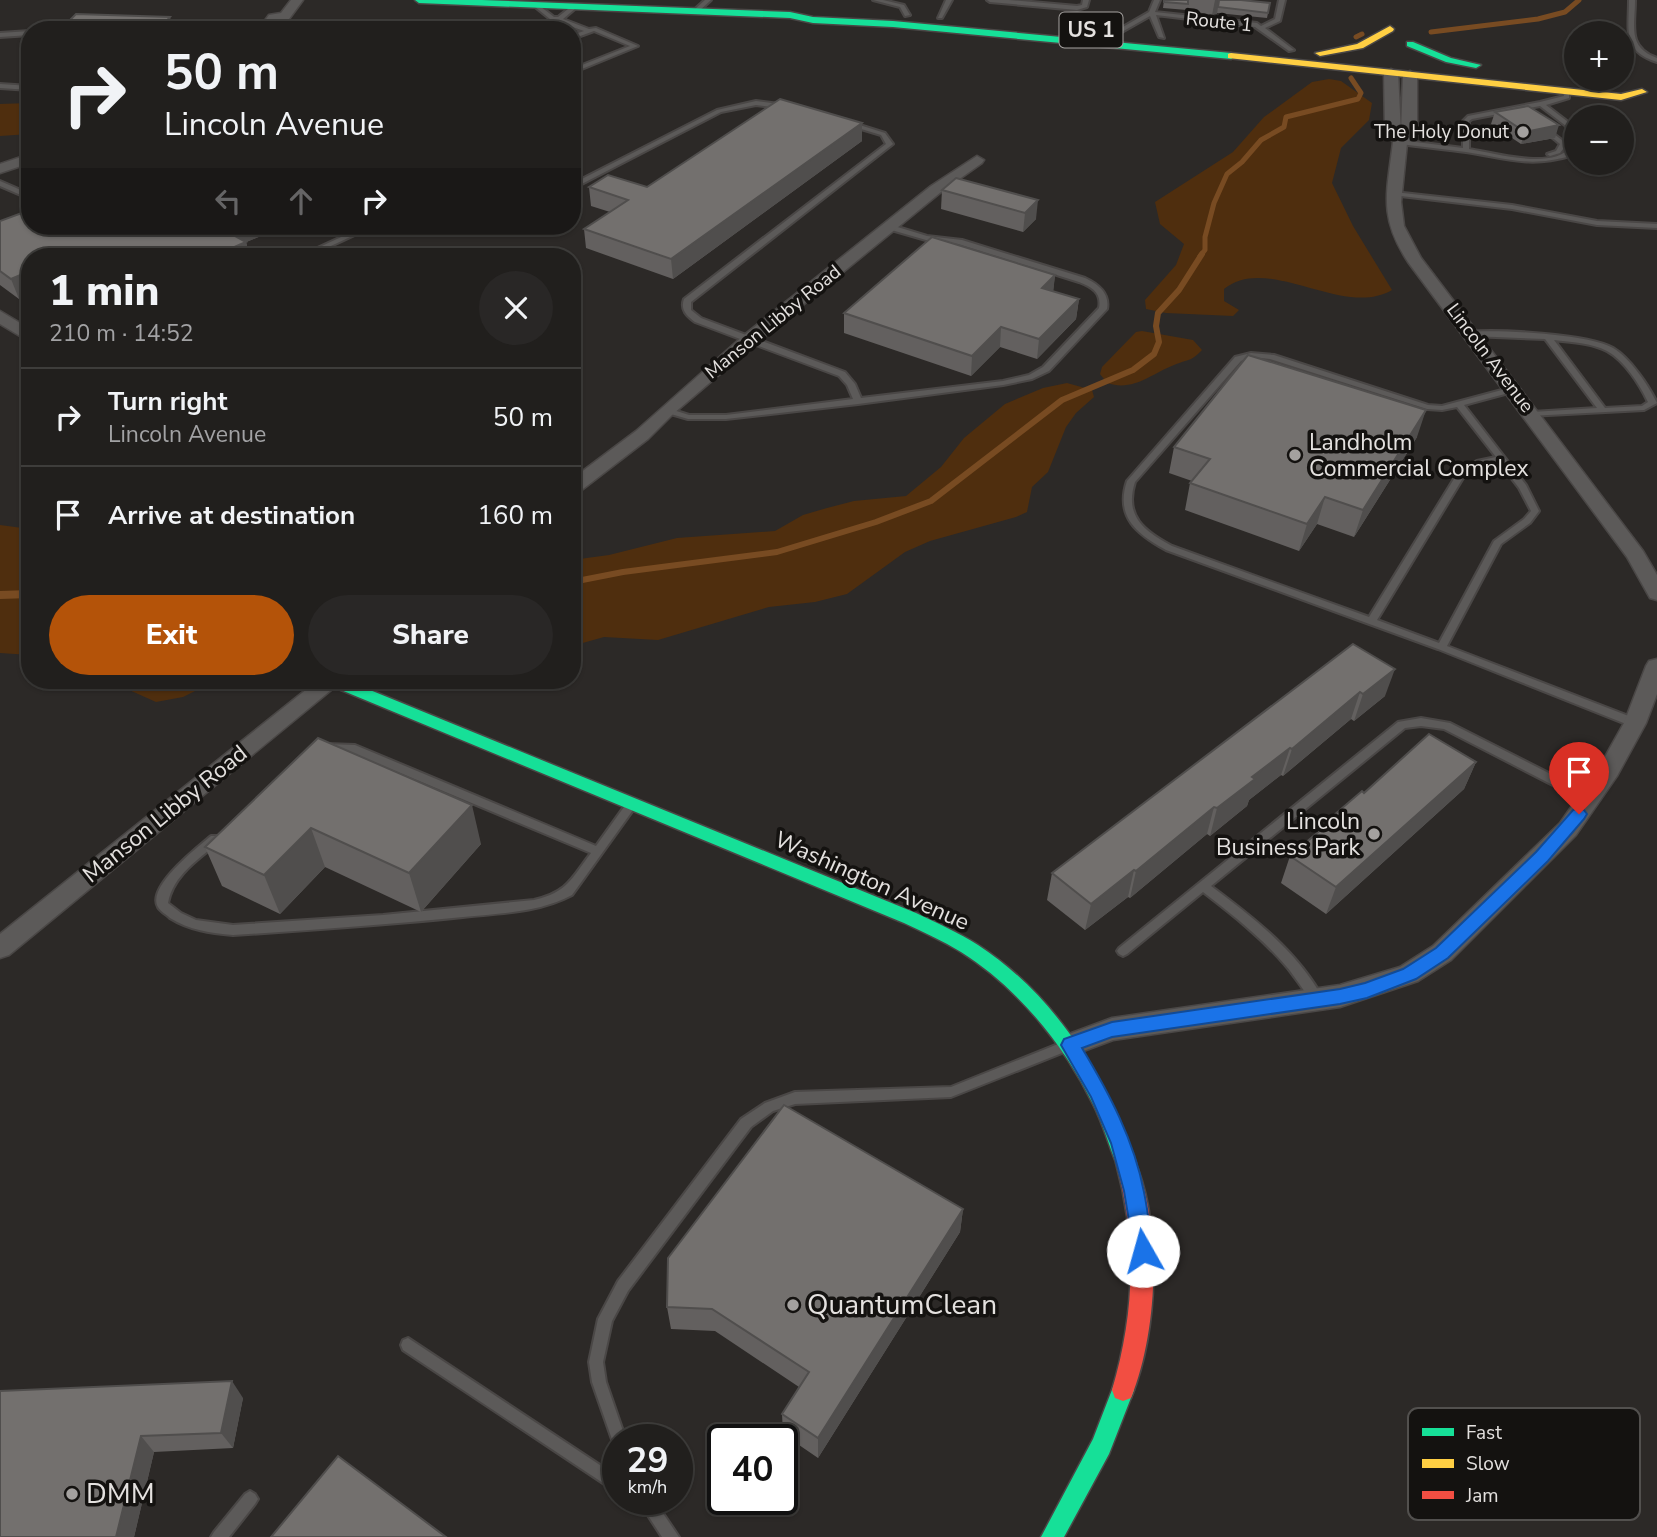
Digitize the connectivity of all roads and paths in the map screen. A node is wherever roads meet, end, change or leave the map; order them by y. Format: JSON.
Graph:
{"nodes":[{"id":1,"x":297,"y":0,"type":"edge"},
{"id":2,"x":419,"y":0,"type":"edge"},
{"id":3,"x":876,"y":0,"type":"edge"},
{"id":4,"x":949,"y":0,"type":"edge"},
{"id":5,"x":990,"y":0,"type":"edge"},
{"id":6,"x":1086,"y":0,"type":"edge"},
{"id":7,"x":1157,"y":0,"type":"edge"},
{"id":8,"x":1282,"y":0,"type":"edge"},
{"id":9,"x":1632,"y":0,"type":"edge"},
{"id":10,"x":702,"y":6,"type":"edge"},
{"id":11,"x":557,"y":8,"type":"edge"},
{"id":12,"x":1152,"y":13,"type":"junction"},
{"id":13,"x":790,"y":15,"type":"junction"},
{"id":14,"x":907,"y":15,"type":"junction"},
{"id":15,"x":940,"y":17,"type":"junction"},
{"id":16,"x":268,"y":21,"type":"edge"},
{"id":17,"x":575,"y":21,"type":"edge"},
{"id":18,"x":1252,"y":21,"type":"junction"},
{"id":19,"x":581,"y":26,"type":"edge"},
{"id":20,"x":587,"y":30,"type":"junction"},
{"id":21,"x":1118,"y":32,"type":"junction"},
{"id":22,"x":581,"y":33,"type":"edge"},
{"id":23,"x":21,"y":34,"type":"edge"},
{"id":24,"x":0,"y":35,"type":"edge"},
{"id":25,"x":1162,"y":37,"type":"junction"},
{"id":26,"x":1392,"y":42,"type":"junction"},
{"id":27,"x":1410,"y":44,"type":"junction"},
{"id":28,"x":1291,"y":50,"type":"junction"},
{"id":29,"x":1320,"y":53,"type":"junction"},
{"id":30,"x":1657,"y":60,"type":"edge"},
{"id":31,"x":1490,"y":66,"type":"dead end"},
{"id":32,"x":581,"y":67,"type":"edge"},
{"id":33,"x":1410,"y":69,"type":"junction"},
{"id":34,"x":1564,"y":77,"type":"edge"},
{"id":35,"x":0,"y":86,"type":"edge"},
{"id":36,"x":21,"y":87,"type":"edge"},
{"id":37,"x":1566,"y":92,"type":"junction"},
{"id":38,"x":1649,"y":93,"type":"edge"},
{"id":39,"x":1541,"y":104,"type":"junction"},
{"id":40,"x":1516,"y":108,"type":"junction"},
{"id":41,"x":802,"y":111,"type":"edge"},
{"id":42,"x":1526,"y":115,"type":"edge"},
{"id":43,"x":838,"y":121,"type":"edge"},
{"id":44,"x":1535,"y":122,"type":"edge"},
{"id":45,"x":1401,"y":142,"type":"junction"},
{"id":46,"x":1466,"y":150,"type":"junction"},
{"id":47,"x":1485,"y":153,"type":"junction"},
{"id":48,"x":977,"y":160,"type":"dead end"},
{"id":49,"x":21,"y":161,"type":"edge"},
{"id":50,"x":0,"y":169,"type":"edge"},
{"id":51,"x":581,"y":182,"type":"edge"},
{"id":52,"x":0,"y":183,"type":"edge"},
{"id":53,"x":21,"y":193,"type":"edge"},
{"id":54,"x":1394,"y":194,"type":"junction"},
{"id":55,"x":1657,"y":226,"type":"edge"},
{"id":56,"x":891,"y":227,"type":"junction"},
{"id":57,"x":350,"y":235,"type":"edge"},
{"id":58,"x":322,"y":248,"type":"edge"},
{"id":59,"x":0,"y":316,"type":"edge"},
{"id":60,"x":21,"y":331,"type":"edge"},
{"id":61,"x":1471,"y":334,"type":"junction"},
{"id":62,"x":1549,"y":339,"type":"junction"},
{"id":63,"x":749,"y":340,"type":"junction"},
{"id":64,"x":1513,"y":389,"type":"junction"},
{"id":65,"x":858,"y":402,"type":"junction"},
{"id":66,"x":1460,"y":404,"type":"junction"},
{"id":67,"x":667,"y":410,"type":"junction"},
{"id":68,"x":1603,"y":410,"type":"junction"},
{"id":69,"x":1532,"y":414,"type":"junction"},
{"id":70,"x":1500,"y":459,"type":"junction"},
{"id":71,"x":581,"y":481,"type":"edge"},
{"id":72,"x":1655,"y":585,"type":"edge"},
{"id":73,"x":1371,"y":621,"type":"junction"},
{"id":74,"x":1441,"y":647,"type":"junction"},
{"id":75,"x":1655,"y":676,"type":"edge"},
{"id":76,"x":322,"y":689,"type":"edge"},
{"id":77,"x":352,"y":689,"type":"edge"},
{"id":78,"x":1635,"y":723,"type":"junction"},
{"id":79,"x":313,"y":751,"type":"edge"},
{"id":80,"x":1590,"y":799,"type":"junction"},
{"id":81,"x":633,"y":803,"type":"junction"},
{"id":82,"x":223,"y":831,"type":"edge"},
{"id":83,"x":598,"y":851,"type":"junction"},
{"id":84,"x":1203,"y":886,"type":"junction"},
{"id":85,"x":0,"y":948,"type":"edge"},
{"id":86,"x":1124,"y":951,"type":"dead end"},
{"id":87,"x":1318,"y":1000,"type":"junction"},
{"id":88,"x":1070,"y":1045,"type":"junction"},
{"id":89,"x":408,"y":1345,"type":"dead end"},
{"id":90,"x":613,"y":1424,"type":"edge"},
{"id":91,"x":602,"y":1475,"type":"edge"},
{"id":92,"x":250,"y":1499,"type":"dead end"},
{"id":93,"x":654,"y":1515,"type":"edge"},
{"id":94,"x":219,"y":1537,"type":"edge"},
{"id":95,"x":671,"y":1537,"type":"edge"},
{"id":96,"x":1052,"y":1537,"type":"edge"}],
"edges":[{"from":1,"to":16,"type":"street"},
{"from":2,"to":11,"type":"main road","name":"Route 1","number":"US 1"},
{"from":3,"to":14,"type":"lane"},
{"from":4,"to":15,"type":"lane"},
{"from":5,"to":6,"type":"lane"},
{"from":7,"to":12,"type":"lane"},
{"from":8,"to":18,"type":"lane"},
{"from":9,"to":30,"type":"lane"},
{"from":10,"to":11,"type":"main road","name":"Route 1","number":"US 1"},
{"from":10,"to":13,"type":"main road","name":"Route 1","number":"US 1"},
{"from":11,"to":17,"type":"lane"},
{"from":12,"to":18,"type":"lane"},
{"from":12,"to":21,"type":"lane"},
{"from":12,"to":25,"type":"lane"},
{"from":13,"to":14,"type":"main road","name":"Route 1","number":"US 1"},
{"from":13,"to":26,"type":"main road","name":"Route 1","number":"US 1"},
{"from":14,"to":15,"type":"main road","name":"Route 1","number":"US 1"},
{"from":15,"to":21,"type":"main road","name":"Route 1","number":"US 1"},
{"from":18,"to":28,"type":"lane"},
{"from":19,"to":20,"type":"lane"},
{"from":20,"to":22,"type":"lane"},
{"from":20,"to":32,"type":"lane"},
{"from":21,"to":25,"type":"main road","name":"Route 1","number":"US 1"},
{"from":23,"to":24,"type":"lane"},
{"from":25,"to":28,"type":"main road","name":"Route 1","number":"US 1"},
{"from":26,"to":27,"type":"main road"},
{"from":26,"to":29,"type":"main road","name":"Route 1","number":"US 1"},
{"from":26,"to":29,"type":"main road"},
{"from":26,"to":33,"type":"main road","name":"Route 1","number":"US 1"},
{"from":26,"to":45,"type":"street","name":"Lincoln Avenue"},
{"from":27,"to":31,"type":"main road"},
{"from":27,"to":33,"type":"main road"},
{"from":28,"to":29,"type":"main road","name":"Route 1","number":"US 1"},
{"from":33,"to":34,"type":"main road","name":"Route 1","number":"US 1"},
{"from":33,"to":37,"type":"main road","name":"Route 1","number":"US 1"},
{"from":33,"to":45,"type":"street","name":"Lincoln Avenue"},
{"from":35,"to":36,"type":"lane"},
{"from":37,"to":38,"type":"main road","name":"Route 1","number":"US 1"},
{"from":37,"to":39,"type":"lane"},
{"from":39,"to":40,"type":"lane"},
{"from":39,"to":47,"type":"lane"},
{"from":40,"to":42,"type":"lane"},
{"from":40,"to":46,"type":"lane"},
{"from":41,"to":51,"type":"lane"},
{"from":43,"to":63,"type":"lane"},
{"from":44,"to":47,"type":"lane"},
{"from":45,"to":46,"type":"lane"},
{"from":45,"to":54,"type":"street","name":"Lincoln Avenue"},
{"from":46,"to":47,"type":"lane"},
{"from":48,"to":56,"type":"street","name":"Manson Libby Road"},
{"from":49,"to":50,"type":"street"},
{"from":52,"to":53,"type":"lane"},
{"from":54,"to":55,"type":"lane"},
{"from":54,"to":61,"type":"street","name":"Lincoln Avenue"},
{"from":56,"to":63,"type":"street","name":"Manson Libby Road"},
{"from":56,"to":65,"type":"lane"},
{"from":57,"to":58,"type":"lane"},
{"from":59,"to":60,"type":"street"},
{"from":61,"to":62,"type":"lane"},
{"from":61,"to":64,"type":"street","name":"Lincoln Avenue"},
{"from":62,"to":68,"type":"lane"},
{"from":62,"to":68,"type":"lane"},
{"from":63,"to":65,"type":"lane"},
{"from":63,"to":67,"type":"street","name":"Manson Libby Road"},
{"from":64,"to":66,"type":"lane"},
{"from":64,"to":69,"type":"street","name":"Lincoln Avenue"},
{"from":65,"to":67,"type":"lane"},
{"from":66,"to":70,"type":"lane"},
{"from":66,"to":73,"type":"lane"},
{"from":67,"to":71,"type":"street","name":"Manson Libby Road"},
{"from":68,"to":69,"type":"lane"},
{"from":69,"to":72,"type":"street","name":"Lincoln Avenue"},
{"from":70,"to":73,"type":"lane"},
{"from":70,"to":74,"type":"lane"},
{"from":73,"to":74,"type":"lane"},
{"from":74,"to":78,"type":"lane"},
{"from":75,"to":78,"type":"street"},
{"from":76,"to":85,"type":"street","name":"Manson Libby Road"},
{"from":77,"to":81,"type":"main road","name":"Washington Avenue"},
{"from":78,"to":80,"type":"street"},
{"from":79,"to":83,"type":"lane"},
{"from":80,"to":84,"type":"lane"},
{"from":80,"to":87,"type":"street"},
{"from":81,"to":83,"type":"lane"},
{"from":81,"to":88,"type":"main road","name":"Washington Avenue"},
{"from":82,"to":83,"type":"lane"},
{"from":84,"to":86,"type":"lane"},
{"from":84,"to":87,"type":"lane"},
{"from":87,"to":88,"type":"street"},
{"from":88,"to":90,"type":"lane"},
{"from":88,"to":96,"type":"main road","name":"Washington Avenue"},
{"from":89,"to":91,"type":"lane"},
{"from":92,"to":94,"type":"lane"},
{"from":93,"to":95,"type":"lane"}]}
